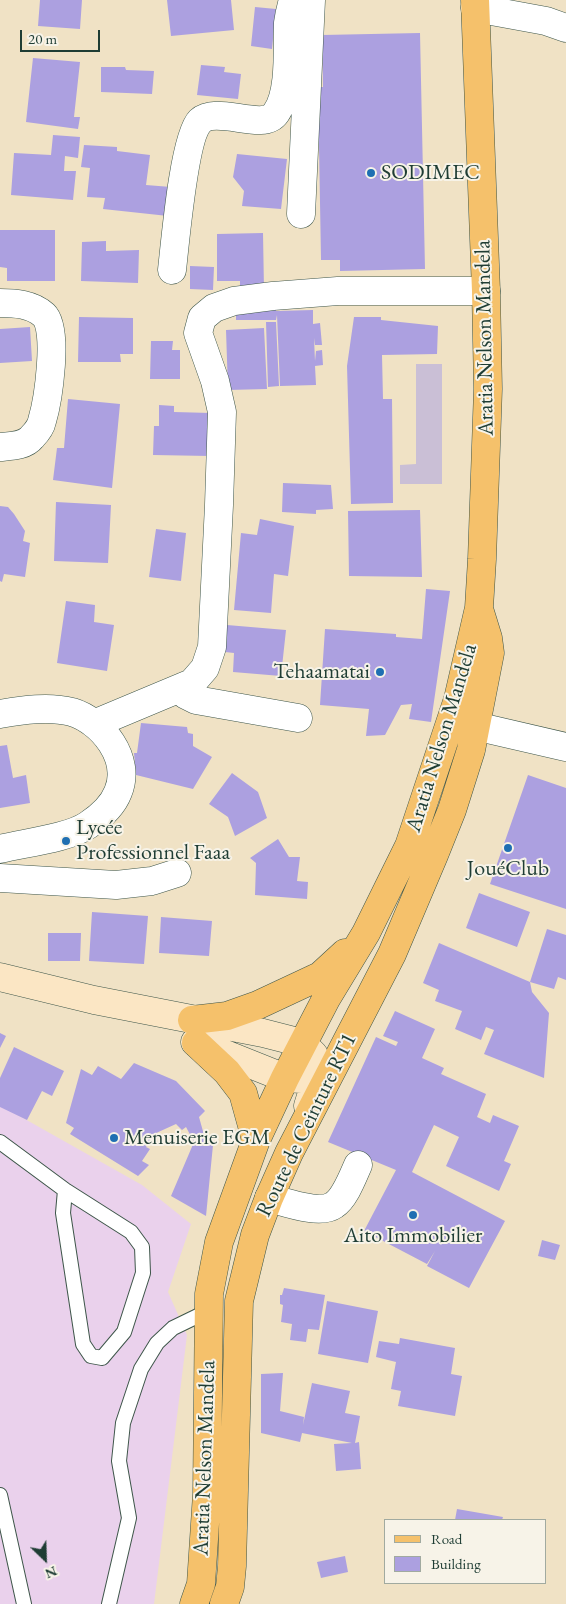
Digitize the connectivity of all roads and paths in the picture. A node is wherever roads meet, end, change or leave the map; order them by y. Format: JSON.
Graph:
{"nodes":[{"id":1,"x":292,"y":0,"type":"edge"},
{"id":2,"x":311,"y":0,"type":"edge"},
{"id":3,"x":475,"y":4,"type":"edge"},
{"id":4,"x":566,"y":28,"type":"edge"},
{"id":5,"x":301,"y":214,"type":"dead end"},
{"id":6,"x":172,"y":270,"type":"dead end"},
{"id":7,"x":486,"y":291,"type":"junction"},
{"id":8,"x":0,"y":303,"type":"edge"},
{"id":9,"x":0,"y":447,"type":"edge"},
{"id":10,"x":479,"y":608,"type":"junction"},
{"id":11,"x":180,"y":690,"type":"junction"},
{"id":12,"x":0,"y":714,"type":"edge"},
{"id":13,"x":298,"y":718,"type":"dead end"},
{"id":14,"x":94,"y":724,"type":"junction"},
{"id":15,"x":475,"y":726,"type":"junction"},
{"id":16,"x":566,"y":748,"type":"edge"},
{"id":17,"x":0,"y":849,"type":"edge"},
{"id":18,"x":177,"y":873,"type":"dead end"},
{"id":19,"x":0,"y":878,"type":"edge"},
{"id":20,"x":366,"y":933,"type":"junction"},
{"id":21,"x":0,"y":977,"type":"edge"},
{"id":22,"x":194,"y":1031,"type":"junction"},
{"id":23,"x":350,"y":1036,"type":"junction"},
{"id":24,"x":302,"y":1044,"type":"junction"},
{"id":25,"x":317,"y":1070,"type":"junction"},
{"id":26,"x":285,"y":1078,"type":"junction"},
{"id":27,"x":302,"y":1127,"type":"junction"},
{"id":28,"x":256,"y":1140,"type":"junction"},
{"id":29,"x":0,"y":1142,"type":"edge"},
{"id":30,"x":358,"y":1164,"type":"dead end"},
{"id":31,"x":65,"y":1190,"type":"junction"},
{"id":32,"x":269,"y":1198,"type":"junction"},
{"id":33,"x":208,"y":1311,"type":"junction"},
{"id":34,"x":0,"y":1495,"type":"edge"},
{"id":35,"x":24,"y":1604,"type":"edge"},
{"id":36,"x":110,"y":1604,"type":"edge"},
{"id":37,"x":194,"y":1604,"type":"edge"},
{"id":38,"x":224,"y":1604,"type":"edge"}],
"edges":[{"from":1,"to":6,"type":"street"},
{"from":2,"to":5,"type":"street"},
{"from":3,"to":4,"type":"street"},
{"from":3,"to":7,"type":"main road","name":"Aratia Nelson Mandela"},
{"from":7,"to":10,"type":"main road","name":"Aratia Nelson Mandela"},
{"from":7,"to":11,"type":"street"},
{"from":8,"to":9,"type":"street"},
{"from":10,"to":15,"type":"main road","name":"Route de Ceinture RT1"},
{"from":10,"to":20,"type":"main road","name":"Aratia Nelson Mandela"},
{"from":11,"to":13,"type":"street"},
{"from":11,"to":14,"type":"street"},
{"from":12,"to":14,"type":"street"},
{"from":14,"to":17,"type":"street"},
{"from":15,"to":16,"type":"street"},
{"from":15,"to":23,"type":"main road","name":"Route de Ceinture RT1"},
{"from":18,"to":19,"type":"street"},
{"from":20,"to":22,"type":"main road"},
{"from":20,"to":24,"type":"main road","name":"Aratia Nelson Mandela"},
{"from":21,"to":22,"type":"main road"},
{"from":22,"to":24,"type":"main road"},
{"from":22,"to":26,"type":"main road"},
{"from":22,"to":28,"type":"main road"},
{"from":23,"to":25,"type":"main road"},
{"from":23,"to":27,"type":"main road","name":"Route de Ceinture RT1"},
{"from":24,"to":25,"type":"main road"},
{"from":24,"to":26,"type":"main road","name":"Aratia Nelson Mandela"},
{"from":25,"to":26,"type":"main road"},
{"from":25,"to":27,"type":"main road"},
{"from":26,"to":28,"type":"main road","name":"Aratia Nelson Mandela"},
{"from":27,"to":32,"type":"main road","name":"Route de Ceinture RT1"},
{"from":28,"to":33,"type":"main road","name":"Aratia Nelson Mandela"},
{"from":29,"to":31,"type":"lane"},
{"from":30,"to":32,"type":"street"},
{"from":31,"to":31,"type":"lane"},
{"from":32,"to":38,"type":"main road","name":"Route de Ceinture RT1"},
{"from":33,"to":36,"type":"lane"},
{"from":33,"to":37,"type":"main road","name":"Aratia Nelson Mandela"},
{"from":34,"to":35,"type":"lane"}]}
